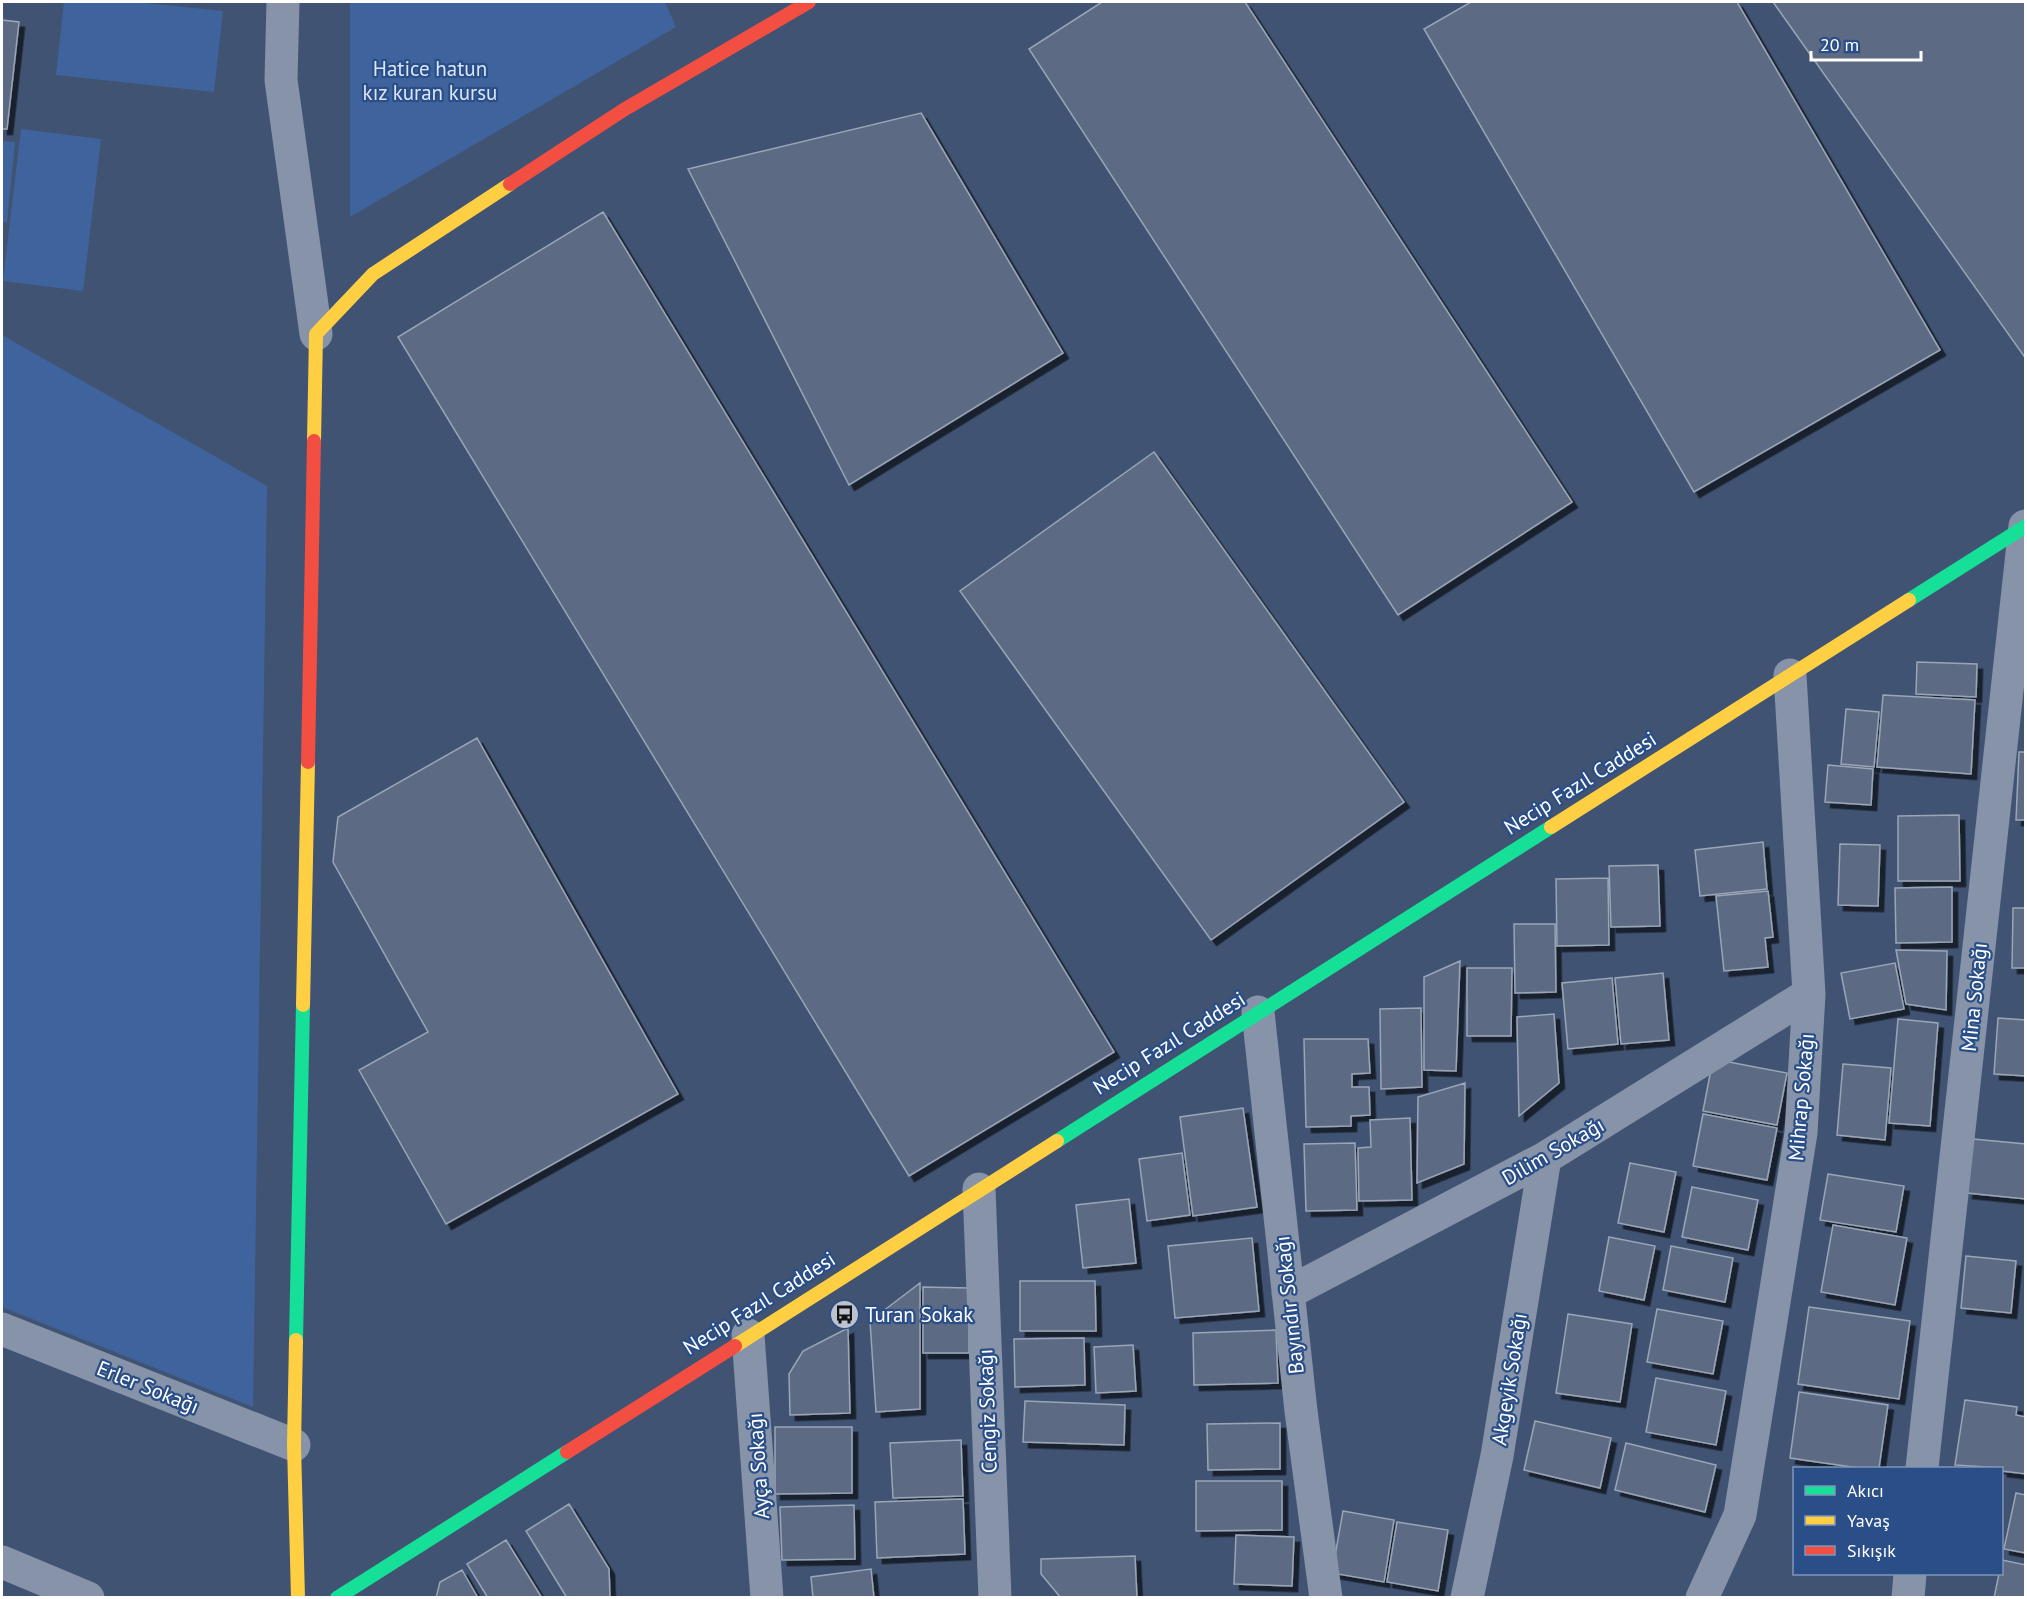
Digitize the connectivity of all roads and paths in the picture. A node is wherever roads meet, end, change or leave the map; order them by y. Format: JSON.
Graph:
{"nodes":[{"id":1,"x":283,"y":2,"type":"edge"},
{"id":2,"x":809,"y":2,"type":"edge"},
{"id":3,"x":316,"y":334,"type":"junction"},
{"id":4,"x":2025,"y":526,"type":"edge"},
{"id":5,"x":1790,"y":675,"type":"junction"},
{"id":6,"x":1809,"y":994,"type":"junction"},
{"id":7,"x":1258,"y":1012,"type":"junction"},
{"id":8,"x":1545,"y":1158,"type":"junction"},
{"id":9,"x":979,"y":1189,"type":"junction"},
{"id":10,"x":1288,"y":1293,"type":"junction"},
{"id":11,"x":2,"y":1329,"type":"edge"},
{"id":12,"x":748,"y":1335,"type":"junction"},
{"id":13,"x":294,"y":1445,"type":"junction"},
{"id":14,"x":1922,"y":1467,"type":"edge"},
{"id":15,"x":2,"y":1562,"type":"edge"},
{"id":16,"x":1910,"y":1575,"type":"edge"},
{"id":17,"x":366,"y":1589,"type":"edge"},
{"id":18,"x":88,"y":1598,"type":"edge"},
{"id":19,"x":298,"y":1598,"type":"edge"},
{"id":20,"x":337,"y":1598,"type":"edge"},
{"id":21,"x":767,"y":1598,"type":"edge"},
{"id":22,"x":995,"y":1598,"type":"edge"},
{"id":23,"x":1326,"y":1598,"type":"edge"},
{"id":24,"x":1467,"y":1598,"type":"edge"},
{"id":25,"x":1702,"y":1598,"type":"edge"},
{"id":26,"x":1908,"y":1598,"type":"edge"}],
"edges":[{"from":1,"to":3,"type":"street"},
{"from":2,"to":3,"type":"street"},
{"from":3,"to":13,"type":"street"},
{"from":4,"to":5,"type":"street","name":"Necip Fazıl Caddesi"},
{"from":4,"to":14,"type":"street","name":"Mina Sokağı"},
{"from":5,"to":6,"type":"street","name":"Mihrap Sokağı"},
{"from":5,"to":7,"type":"street","name":"Necip Fazıl Caddesi"},
{"from":6,"to":8,"type":"street","name":"Dilim Sokağı"},
{"from":6,"to":25,"type":"street","name":"Mihrap Sokağı"},
{"from":7,"to":9,"type":"street","name":"Necip Fazıl Caddesi"},
{"from":7,"to":10,"type":"street","name":"Bayındır Sokağı"},
{"from":8,"to":10,"type":"street","name":"Dilim Sokağı"},
{"from":8,"to":24,"type":"street","name":"Akgeyik Sokağı"},
{"from":9,"to":12,"type":"street","name":"Necip Fazıl Caddesi"},
{"from":9,"to":22,"type":"street","name":"Cengiz Sokağı"},
{"from":10,"to":23,"type":"street","name":"Bayındır Sokağı"},
{"from":11,"to":13,"type":"street","name":"Erler Sokağı"},
{"from":12,"to":17,"type":"street","name":"Necip Fazıl Caddesi"},
{"from":12,"to":21,"type":"street","name":"Ayça Sokağı"},
{"from":13,"to":19,"type":"street"},
{"from":15,"to":18,"type":"street"},
{"from":16,"to":26,"type":"street"},
{"from":17,"to":20,"type":"street","name":"Necip Fazıl Caddesi"}]}
